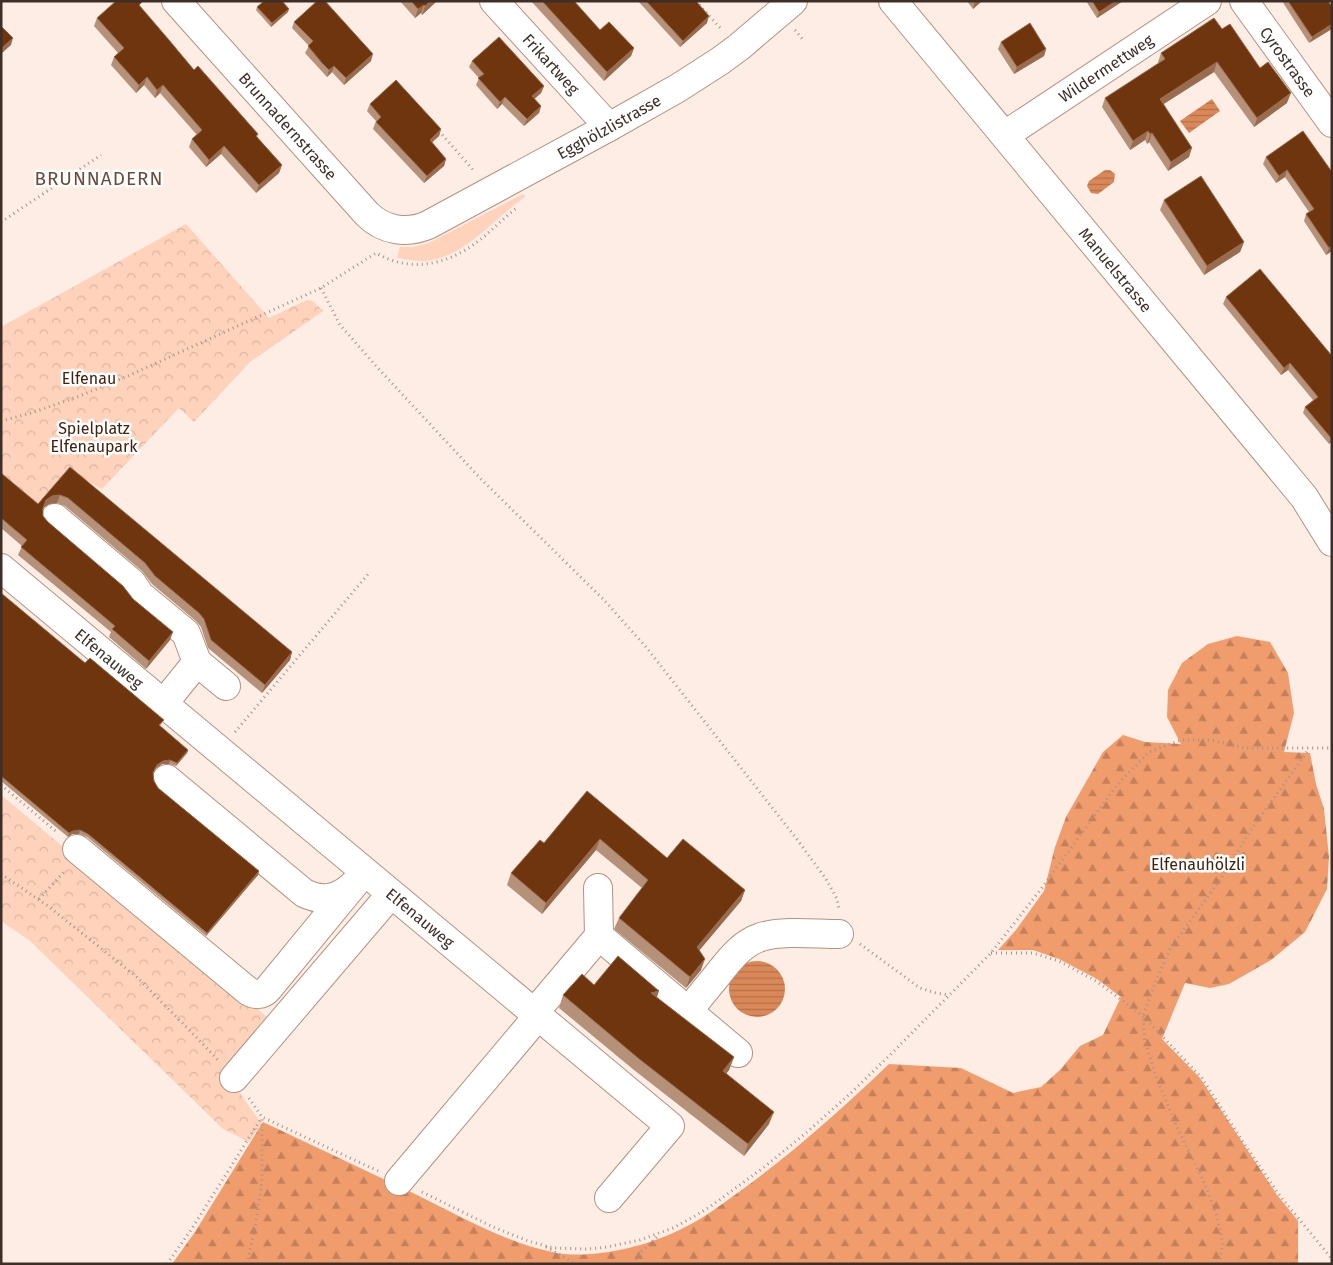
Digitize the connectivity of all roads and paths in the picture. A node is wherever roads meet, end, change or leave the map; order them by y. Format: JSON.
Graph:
{"nodes":[{"id":1,"x":176,"y":1,"type":"edge"},
{"id":2,"x":494,"y":1,"type":"edge"},
{"id":3,"x":696,"y":1,"type":"edge"},
{"id":4,"x":793,"y":1,"type":"edge"},
{"id":5,"x":893,"y":1,"type":"edge"},
{"id":6,"x":1207,"y":1,"type":"edge"},
{"id":7,"x":1244,"y":1,"type":"edge"},
{"id":8,"x":797,"y":32,"type":"dead end"},
{"id":9,"x":725,"y":34,"type":"dead end"},
{"id":10,"x":804,"y":42,"type":"dead end"},
{"id":11,"x":1332,"y":123,"type":"edge"},
{"id":12,"x":433,"y":124,"type":"edge"},
{"id":13,"x":609,"y":127,"type":"junction"},
{"id":14,"x":1005,"y":135,"type":"junction"},
{"id":15,"x":102,"y":155,"type":"dead end"},
{"id":16,"x":478,"y":175,"type":"dead end"},
{"id":17,"x":521,"y":205,"type":"dead end"},
{"id":18,"x":1,"y":222,"type":"edge"},
{"id":19,"x":410,"y":231,"type":"joint"},
{"id":20,"x":321,"y":288,"type":"junction"},
{"id":21,"x":1,"y":421,"type":"edge"},
{"id":22,"x":1324,"y":510,"type":"edge"},
{"id":23,"x":55,"y":518,"type":"dead end"},
{"id":24,"x":1332,"y":542,"type":"edge"},
{"id":25,"x":1,"y":568,"type":"edge"},
{"id":26,"x":369,"y":573,"type":"dead end"},
{"id":27,"x":197,"y":662,"type":"junction"},
{"id":28,"x":226,"y":686,"type":"dead end"},
{"id":29,"x":164,"y":703,"type":"junction"},
{"id":30,"x":1332,"y":748,"type":"edge"},
{"id":31,"x":1309,"y":749,"type":"junction"},
{"id":32,"x":220,"y":750,"type":"junction"},
{"id":33,"x":167,"y":779,"type":"dead end"},
{"id":34,"x":1,"y":785,"type":"edge"},
{"id":35,"x":71,"y":860,"type":"junction"},
{"id":36,"x":1,"y":874,"type":"edge"},
{"id":37,"x":360,"y":877,"type":"junction"},
{"id":38,"x":598,"y":888,"type":"dead end"},
{"id":39,"x":391,"y":894,"type":"junction"},
{"id":40,"x":39,"y":899,"type":"junction"},
{"id":41,"x":839,"y":934,"type":"junction"},
{"id":42,"x":599,"y":936,"type":"junction"},
{"id":43,"x":992,"y":953,"type":"junction"},
{"id":44,"x":688,"y":1010,"type":"junction"},
{"id":45,"x":536,"y":1014,"type":"junction"},
{"id":46,"x":1143,"y":1016,"type":"junction"},
{"id":47,"x":738,"y":1053,"type":"dead end"},
{"id":48,"x":234,"y":1078,"type":"joint"},
{"id":49,"x":399,"y":1181,"type":"dead end"},
{"id":50,"x":609,"y":1198,"type":"dead end"},
{"id":51,"x":661,"y":1233,"type":"dead end"},
{"id":52,"x":541,"y":1244,"type":"dead end"},
{"id":53,"x":1332,"y":1259,"type":"edge"},
{"id":54,"x":168,"y":1264,"type":"edge"},
{"id":55,"x":247,"y":1264,"type":"edge"},
{"id":56,"x":576,"y":1264,"type":"edge"},
{"id":57,"x":633,"y":1264,"type":"edge"},
{"id":58,"x":1219,"y":1264,"type":"edge"}],
"edges":[{"from":1,"to":19,"type":"street","name":"Brunnadernstrasse"},
{"from":2,"to":13,"type":"street","name":"Frikartweg"},
{"from":3,"to":9,"type":"path"},
{"from":4,"to":13,"type":"street","name":"Egghölzlistrasse"},
{"from":5,"to":14,"type":"street","name":"Manuelstrasse"},
{"from":6,"to":14,"type":"street","name":"Wildermettweg"},
{"from":7,"to":11,"type":"street","name":"Cyrostrasse"},
{"from":8,"to":10,"type":"path"},
{"from":12,"to":16,"type":"path"},
{"from":13,"to":19,"type":"street","name":"Egghölzlistrasse"},
{"from":14,"to":22,"type":"street","name":"Manuelstrasse"},
{"from":15,"to":18,"type":"path"},
{"from":17,"to":20,"type":"path"},
{"from":20,"to":21,"type":"path"},
{"from":20,"to":41,"type":"path"},
{"from":22,"to":24,"type":"street","name":"Manuelstrasse"},
{"from":23,"to":27,"type":"street"},
{"from":25,"to":29,"type":"street","name":"Elfenauweg"},
{"from":26,"to":32,"type":"path"},
{"from":27,"to":28,"type":"street"},
{"from":27,"to":29,"type":"street"},
{"from":29,"to":32,"type":"street","name":"Elfenauweg"},
{"from":30,"to":31,"type":"path"},
{"from":31,"to":43,"type":"path"},
{"from":31,"to":46,"type":"path"},
{"from":32,"to":37,"type":"street","name":"Elfenauweg"},
{"from":33,"to":37,"type":"street"},
{"from":34,"to":35,"type":"path"},
{"from":35,"to":37,"type":"street"},
{"from":35,"to":40,"type":"path"},
{"from":36,"to":40,"type":"path"},
{"from":37,"to":39,"type":"street","name":"Elfenauweg"},
{"from":38,"to":42,"type":"street"},
{"from":39,"to":45,"type":"street","name":"Elfenauweg"},
{"from":39,"to":48,"type":"street"},
{"from":40,"to":48,"type":"path"},
{"from":41,"to":43,"type":"path"},
{"from":41,"to":44,"type":"street"},
{"from":42,"to":44,"type":"street"},
{"from":42,"to":45,"type":"street"},
{"from":43,"to":46,"type":"path"},
{"from":44,"to":47,"type":"street"},
{"from":45,"to":49,"type":"street"},
{"from":45,"to":50,"type":"street","name":"Elfenauweg"},
{"from":46,"to":53,"type":"path"},
{"from":46,"to":58,"type":"path"},
{"from":51,"to":57,"type":"path"},
{"from":52,"to":56,"type":"path"},
{"from":54,"to":55,"type":"path"}]}
